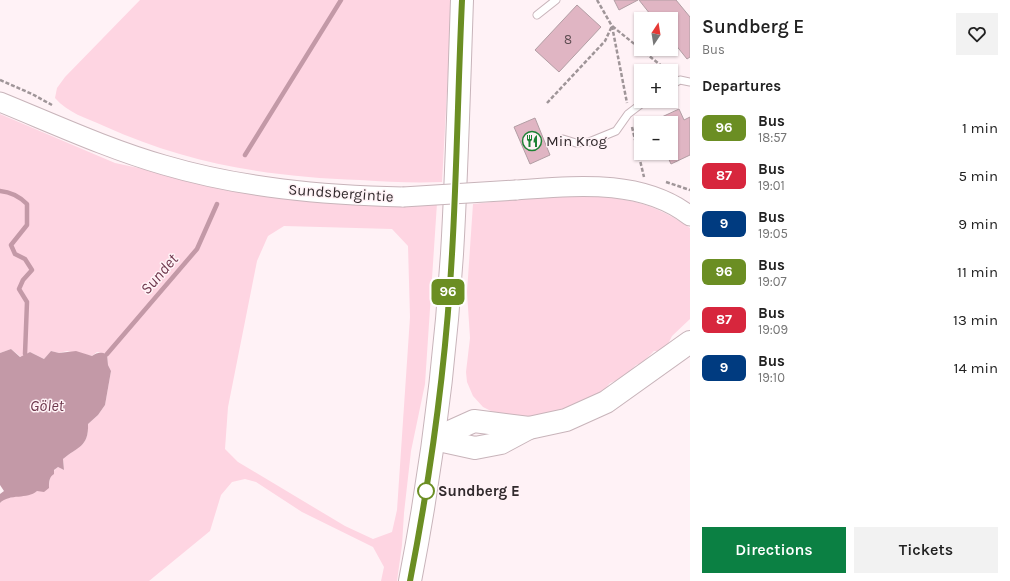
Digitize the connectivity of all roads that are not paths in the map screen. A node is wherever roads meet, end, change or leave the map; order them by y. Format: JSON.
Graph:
{"nodes":[{"id":1,"x":462,"y":0,"type":"edge"},
{"id":2,"x":556,"y":0,"type":"edge"},
{"id":3,"x":538,"y":15,"type":"dead end"},
{"id":4,"x":678,"y":81,"type":"edge"},
{"id":5,"x":690,"y":82,"type":"edge"},
{"id":6,"x":0,"y":102,"type":"edge"},
{"id":7,"x":636,"y":108,"type":"edge"},
{"id":8,"x":563,"y":139,"type":"dead end"},
{"id":9,"x":690,"y":216,"type":"edge"},
{"id":10,"x":689,"y":342,"type":"edge"},
{"id":11,"x":434,"y":439,"type":"junction"},
{"id":12,"x":410,"y":581,"type":"edge"}],
"edges":[{"from":1,"to":11,"type":"highway"},
{"from":2,"to":3,"type":"lane"},
{"from":4,"to":5,"type":"lane"},
{"from":6,"to":9,"type":"main road","name":"Sundsbergintie","bridge":true},
{"from":7,"to":8,"type":"lane"},
{"from":10,"to":11,"type":"highway"},
{"from":11,"to":12,"type":"highway"}]}
